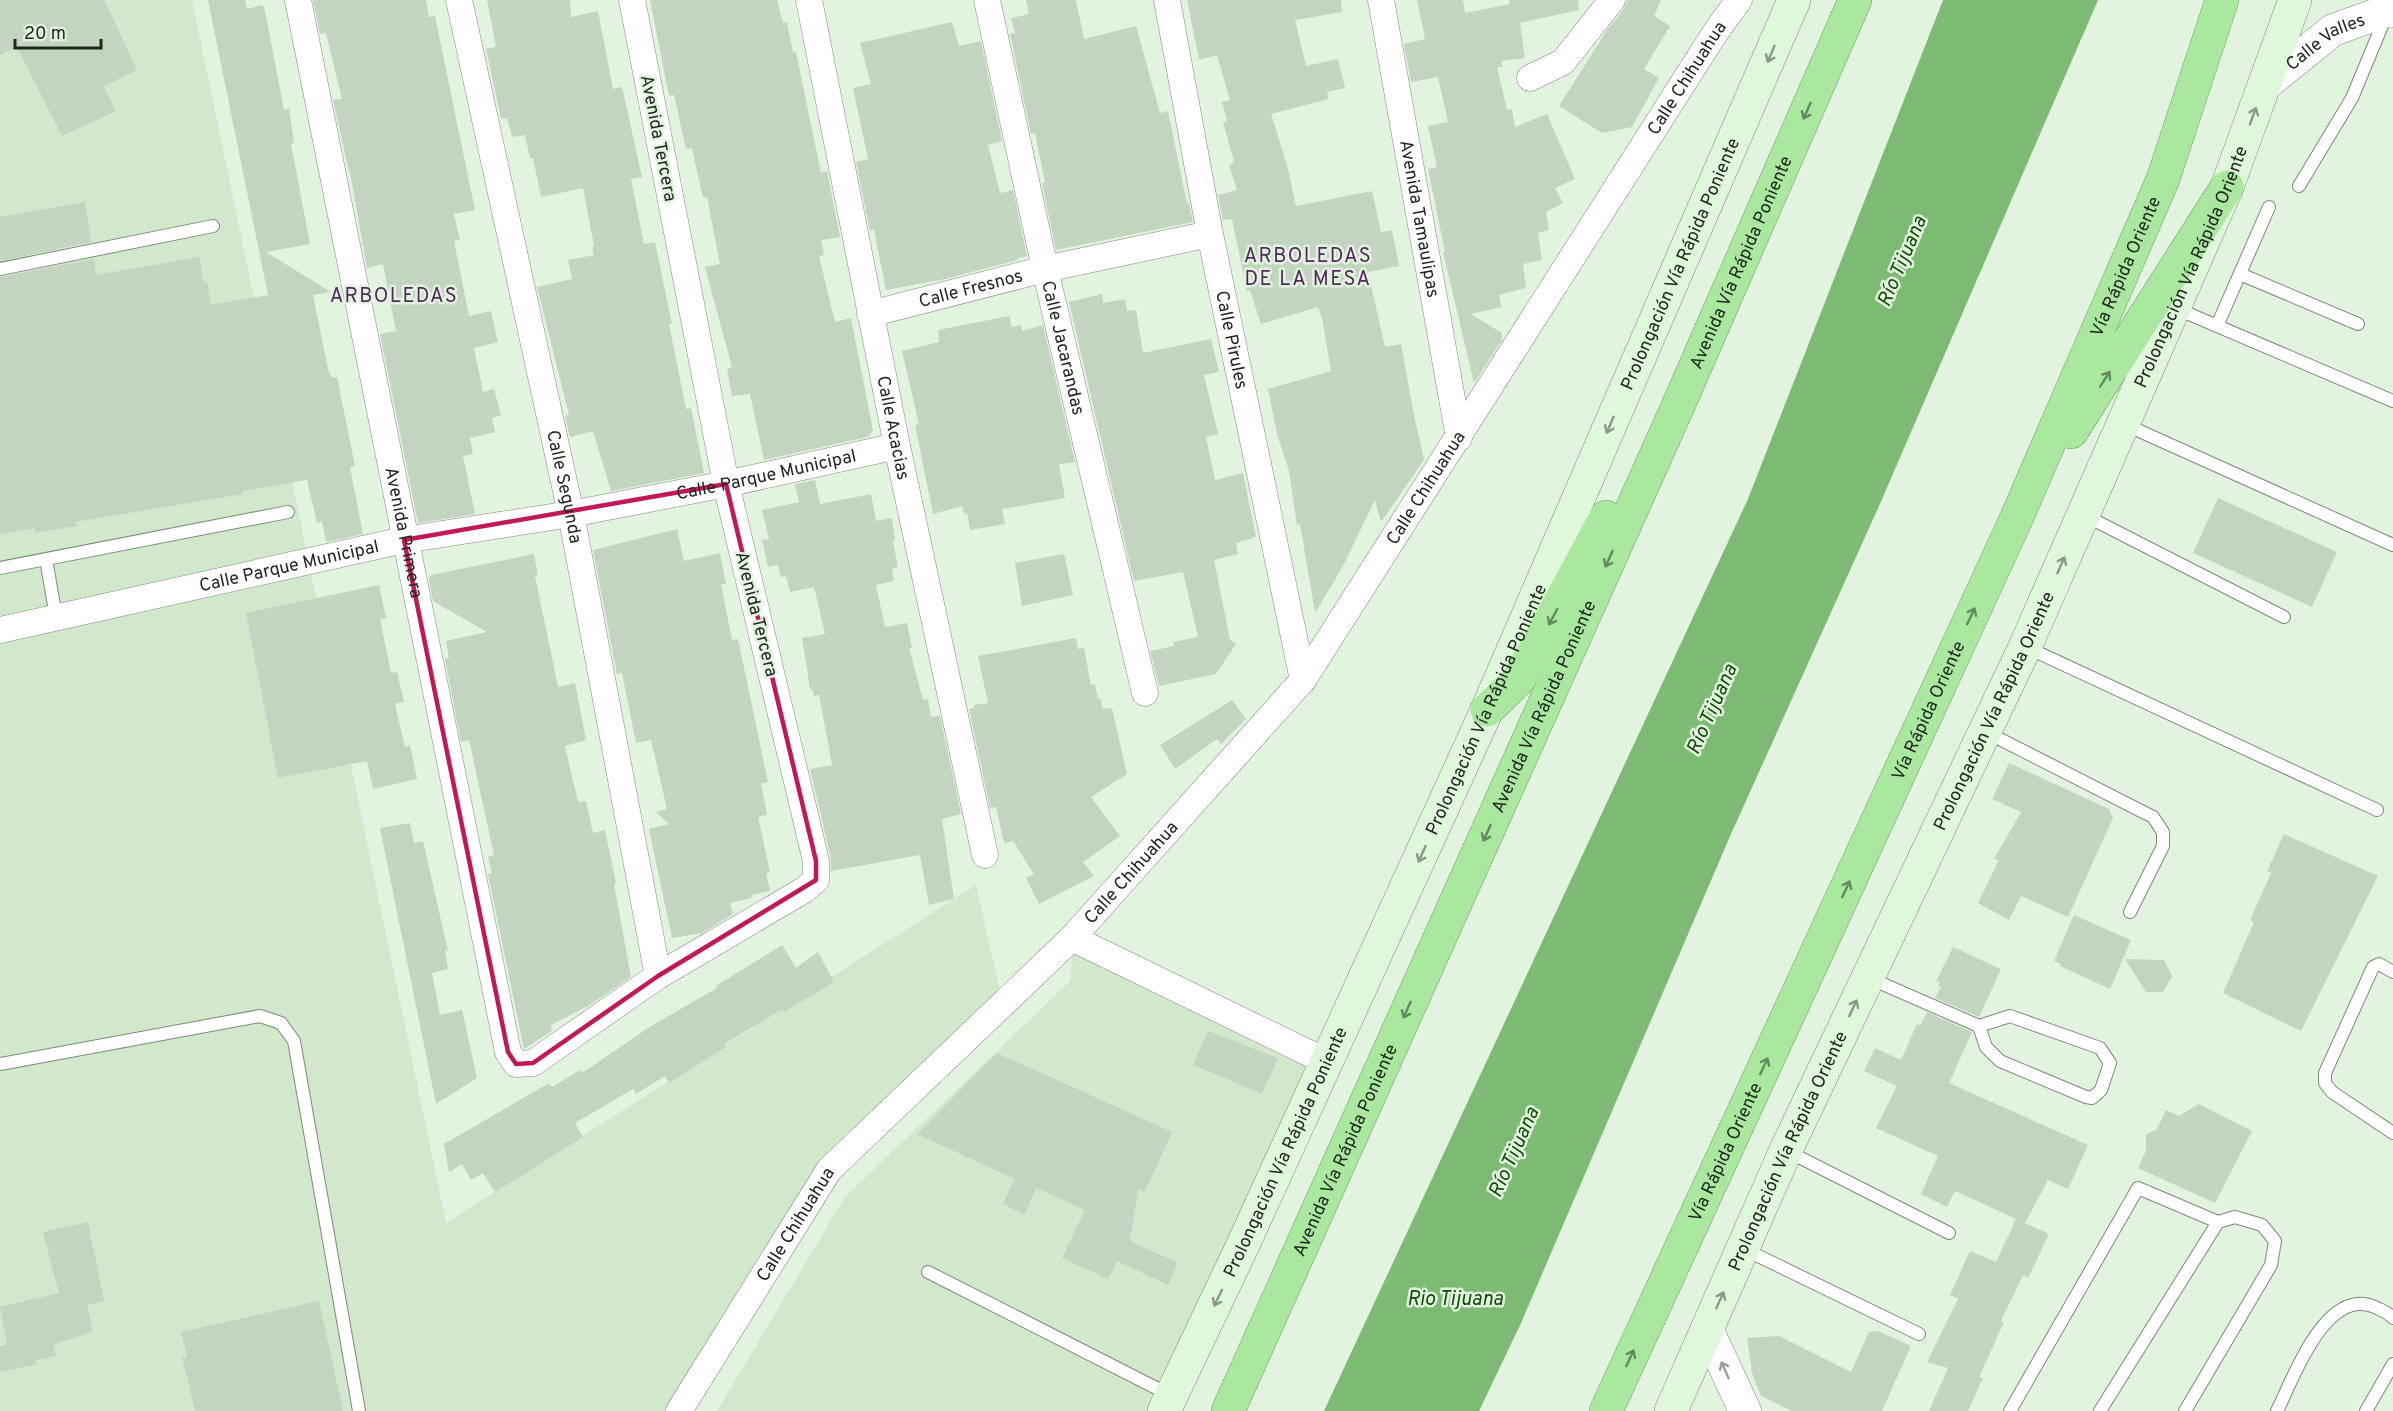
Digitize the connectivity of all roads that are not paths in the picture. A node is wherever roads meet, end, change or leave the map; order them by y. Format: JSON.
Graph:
{"nodes":[{"id":1,"x":298,"y":0,"type":"edge"},
{"id":2,"x":459,"y":0,"type":"edge"},
{"id":3,"x":632,"y":0,"type":"edge"},
{"id":4,"x":809,"y":0,"type":"edge"},
{"id":5,"x":987,"y":0,"type":"edge"},
{"id":6,"x":1167,"y":0,"type":"edge"},
{"id":7,"x":1381,"y":0,"type":"edge"},
{"id":8,"x":1612,"y":0,"type":"edge"},
{"id":9,"x":1720,"y":0,"type":"edge"},
{"id":10,"x":1739,"y":0,"type":"edge"},
{"id":11,"x":1794,"y":0,"type":"edge"},
{"id":12,"x":1855,"y":0,"type":"edge"},
{"id":13,"x":2222,"y":0,"type":"edge"},
{"id":14,"x":2295,"y":0,"type":"edge"},
{"id":15,"x":2388,"y":7,"type":"edge"},
{"id":16,"x":1717,"y":30,"type":"junction"},
{"id":17,"x":1530,"y":78,"type":"dead end"},
{"id":18,"x":2265,"y":85,"type":"junction"},
{"id":19,"x":2299,"y":186,"type":"dead end"},
{"id":20,"x":2227,"y":188,"type":"junction"},
{"id":21,"x":2269,"y":207,"type":"dead end"},
{"id":22,"x":213,"y":226,"type":"dead end"},
{"id":23,"x":1210,"y":234,"type":"junction"},
{"id":24,"x":0,"y":269,"type":"edge"},
{"id":25,"x":1045,"y":269,"type":"junction"},
{"id":26,"x":2240,"y":274,"type":"junction"},
{"id":27,"x":2174,"y":308,"type":"junction"},
{"id":28,"x":870,"y":314,"type":"junction"},
{"id":29,"x":2358,"y":324,"type":"dead end"},
{"id":30,"x":2217,"y":326,"type":"junction"},
{"id":31,"x":2393,"y":401,"type":"edge"},
{"id":32,"x":1678,"y":406,"type":"junction"},
{"id":33,"x":2123,"y":423,"type":"junction"},
{"id":34,"x":1458,"y":438,"type":"junction"},
{"id":35,"x":897,"y":446,"type":"junction"},
{"id":36,"x":726,"y":484,"type":"junction"},
{"id":37,"x":288,"y":512,"type":"dead end"},
{"id":38,"x":571,"y":514,"type":"junction"},
{"id":39,"x":2083,"y":514,"type":"junction"},
{"id":40,"x":2017,"y":517,"type":"junction"},
{"id":41,"x":404,"y":540,"type":"junction"},
{"id":42,"x":2393,"y":545,"type":"edge"},
{"id":43,"x":46,"y":559,"type":"junction"},
{"id":44,"x":0,"y":568,"type":"edge"},
{"id":45,"x":56,"y":617,"type":"junction"},
{"id":46,"x":2284,"y":617,"type":"dead end"},
{"id":47,"x":0,"y":630,"type":"edge"},
{"id":48,"x":2025,"y":647,"type":"junction"},
{"id":49,"x":1303,"y":680,"type":"junction"},
{"id":50,"x":1145,"y":693,"type":"dead end"},
{"id":51,"x":1487,"y":710,"type":"junction"},
{"id":52,"x":1985,"y":732,"type":"junction"},
{"id":53,"x":2377,"y":810,"type":"dead end"},
{"id":54,"x":984,"y":855,"type":"dead end"},
{"id":55,"x":2130,"y":912,"type":"dead end"},
{"id":56,"x":1072,"y":938,"type":"junction"},
{"id":57,"x":2393,"y":972,"type":"edge"},
{"id":58,"x":658,"y":976,"type":"junction"},
{"id":59,"x":1868,"y":978,"type":"junction"},
{"id":60,"x":1979,"y":1026,"type":"junction"},
{"id":61,"x":1327,"y":1062,"type":"junction"},
{"id":62,"x":0,"y":1064,"type":"edge"},
{"id":63,"x":516,"y":1064,"type":"joint"},
{"id":64,"x":2393,"y":1133,"type":"edge"},
{"id":65,"x":1786,"y":1150,"type":"junction"},
{"id":66,"x":2218,"y":1222,"type":"junction"},
{"id":67,"x":1949,"y":1233,"type":"dead end"},
{"id":68,"x":1742,"y":1248,"type":"junction"},
{"id":69,"x":928,"y":1272,"type":"dead end"},
{"id":70,"x":2393,"y":1318,"type":"edge"},
{"id":71,"x":1707,"y":1329,"type":"junction"},
{"id":72,"x":1919,"y":1334,"type":"dead end"},
{"id":73,"x":2393,"y":1364,"type":"edge"},
{"id":74,"x":1167,"y":1403,"type":"edge"},
{"id":75,"x":359,"y":1411,"type":"edge"},
{"id":76,"x":679,"y":1411,"type":"edge"},
{"id":77,"x":1228,"y":1411,"type":"edge"},
{"id":78,"x":1606,"y":1411,"type":"edge"},
{"id":79,"x":1671,"y":1411,"type":"edge"},
{"id":80,"x":1745,"y":1411,"type":"edge"},
{"id":81,"x":2010,"y":1411,"type":"edge"},
{"id":82,"x":2100,"y":1411,"type":"edge"},
{"id":83,"x":2185,"y":1411,"type":"edge"},
{"id":84,"x":2277,"y":1411,"type":"edge"},
{"id":85,"x":2366,"y":1411,"type":"edge"}],
"edges":[{"from":1,"to":41,"type":"street","name":"Avenida Primera"},
{"from":2,"to":38,"type":"street","name":"Calle Segunda"},
{"from":3,"to":36,"type":"street","name":"Avenida Tercera"},
{"from":4,"to":28,"type":"street","name":"Calle Acacias"},
{"from":5,"to":25,"type":"street","name":"Calle Jacarandas"},
{"from":6,"to":23,"type":"street","name":"Calle Pirules"},
{"from":7,"to":34,"type":"street","name":"Avenida Tamaulipas"},
{"from":8,"to":17,"type":"street"},
{"from":9,"to":16,"type":"street","name":"Calle Chihuahua"},
{"from":10,"to":16,"type":"street"},
{"from":11,"to":51,"type":"main road","name":"Prolongación Vía Rápida Poniente","one_way":true},
{"from":12,"to":32,"type":"highway","name":"Avenida Vía Rápida Poniente","one_way":true},
{"from":13,"to":40,"type":"highway","name":"Vía Rápida Oriente"},
{"from":14,"to":18,"type":"main road","name":"Prolongación Vía Rápida Oriente"},
{"from":15,"to":18,"type":"street","name":"Calle Valles"},
{"from":15,"to":19,"type":"lane"},
{"from":16,"to":34,"type":"street","name":"Calle Chihuahua"},
{"from":20,"to":18,"type":"main road","name":"Prolongación Vía Rápida Oriente","one_way":true},
{"from":20,"to":27,"type":"main road","name":"Prolongación Vía Rápida Oriente"},
{"from":40,"to":20,"type":"highway","one_way":true},
{"from":21,"to":26,"type":"lane"},
{"from":22,"to":24,"type":"lane"},
{"from":23,"to":25,"type":"street","name":"Calle Fresnos"},
{"from":23,"to":49,"type":"street","name":"Calle Pirules"},
{"from":25,"to":28,"type":"street","name":"Calle Fresnos"},
{"from":25,"to":50,"type":"street","name":"Calle Jacarandas"},
{"from":26,"to":29,"type":"lane"},
{"from":26,"to":30,"type":"lane"},
{"from":27,"to":30,"type":"lane"},
{"from":27,"to":33,"type":"main road","name":"Prolongación Vía Rápida Oriente"},
{"from":28,"to":35,"type":"street","name":"Calle Acacias"},
{"from":30,"to":31,"type":"lane"},
{"from":32,"to":51,"type":"highway","one_way":true},
{"from":32,"to":77,"type":"highway","name":"Avenida Vía Rápida Poniente","one_way":true},
{"from":33,"to":39,"type":"main road","name":"Prolongación Vía Rápida Oriente"},
{"from":33,"to":42,"type":"lane"},
{"from":34,"to":49,"type":"street","name":"Calle Chihuahua"},
{"from":35,"to":36,"type":"street","name":"Calle Parque Municipal"},
{"from":35,"to":54,"type":"street","name":"Calle Acacias"},
{"from":36,"to":38,"type":"street","name":"Calle Parque Municipal"},
{"from":36,"to":58,"type":"street","name":"Avenida Tercera"},
{"from":37,"to":43,"type":"lane"},
{"from":38,"to":41,"type":"street","name":"Calle Parque Municipal"},
{"from":38,"to":58,"type":"street","name":"Calle Segunda"},
{"from":39,"to":46,"type":"lane"},
{"from":48,"to":39,"type":"main road","name":"Prolongación Vía Rápida Oriente","one_way":true},
{"from":78,"to":40,"type":"highway","name":"Vía Rápida Oriente","one_way":true},
{"from":41,"to":45,"type":"street","name":"Calle Parque Municipal"},
{"from":41,"to":63,"type":"street","name":"Avenida Primera"},
{"from":43,"to":44,"type":"lane"},
{"from":43,"to":45,"type":"lane"},
{"from":45,"to":47,"type":"street","name":"Calle Parque Municipal"},
{"from":48,"to":52,"type":"main road","name":"Prolongación Vía Rápida Oriente"},
{"from":48,"to":53,"type":"lane"},
{"from":49,"to":56,"type":"street","name":"Calle Chihuahua"},
{"from":51,"to":61,"type":"main road","name":"Prolongación Vía Rápida Poniente","one_way":true},
{"from":52,"to":55,"type":"lane"},
{"from":52,"to":59,"type":"main road","name":"Prolongación Vía Rápida Oriente"},
{"from":56,"to":61,"type":"street","name":"Calle Chihuahua"},
{"from":56,"to":76,"type":"street","name":"Calle Chihuahua"},
{"from":57,"to":64,"type":"lane"},
{"from":58,"to":63,"type":"street","name":"Avenida Tercera"},
{"from":59,"to":60,"type":"lane"},
{"from":65,"to":59,"type":"main road","name":"Prolongación Vía Rápida Oriente","one_way":true},
{"from":60,"to":60,"type":"lane"},
{"from":61,"to":74,"type":"main road","name":"Prolongación Vía Rápida Poniente","one_way":true},
{"from":62,"to":75,"type":"lane"},
{"from":65,"to":67,"type":"lane"},
{"from":65,"to":68,"type":"main road","name":"Prolongación Vía Rápida Oriente"},
{"from":66,"to":81,"type":"lane"},
{"from":66,"to":82,"type":"lane"},
{"from":66,"to":83,"type":"lane"},
{"from":71,"to":68,"type":"main road","name":"Prolongación Vía Rápida Oriente","one_way":true},
{"from":68,"to":72,"type":"lane"},
{"from":69,"to":74,"type":"lane"},
{"from":70,"to":84,"type":"lane"},
{"from":71,"to":79,"type":"main road","name":"Prolongación Vía Rápida Oriente"},
{"from":80,"to":71,"type":"street","one_way":true},
{"from":73,"to":85,"type":"lane"}]}
